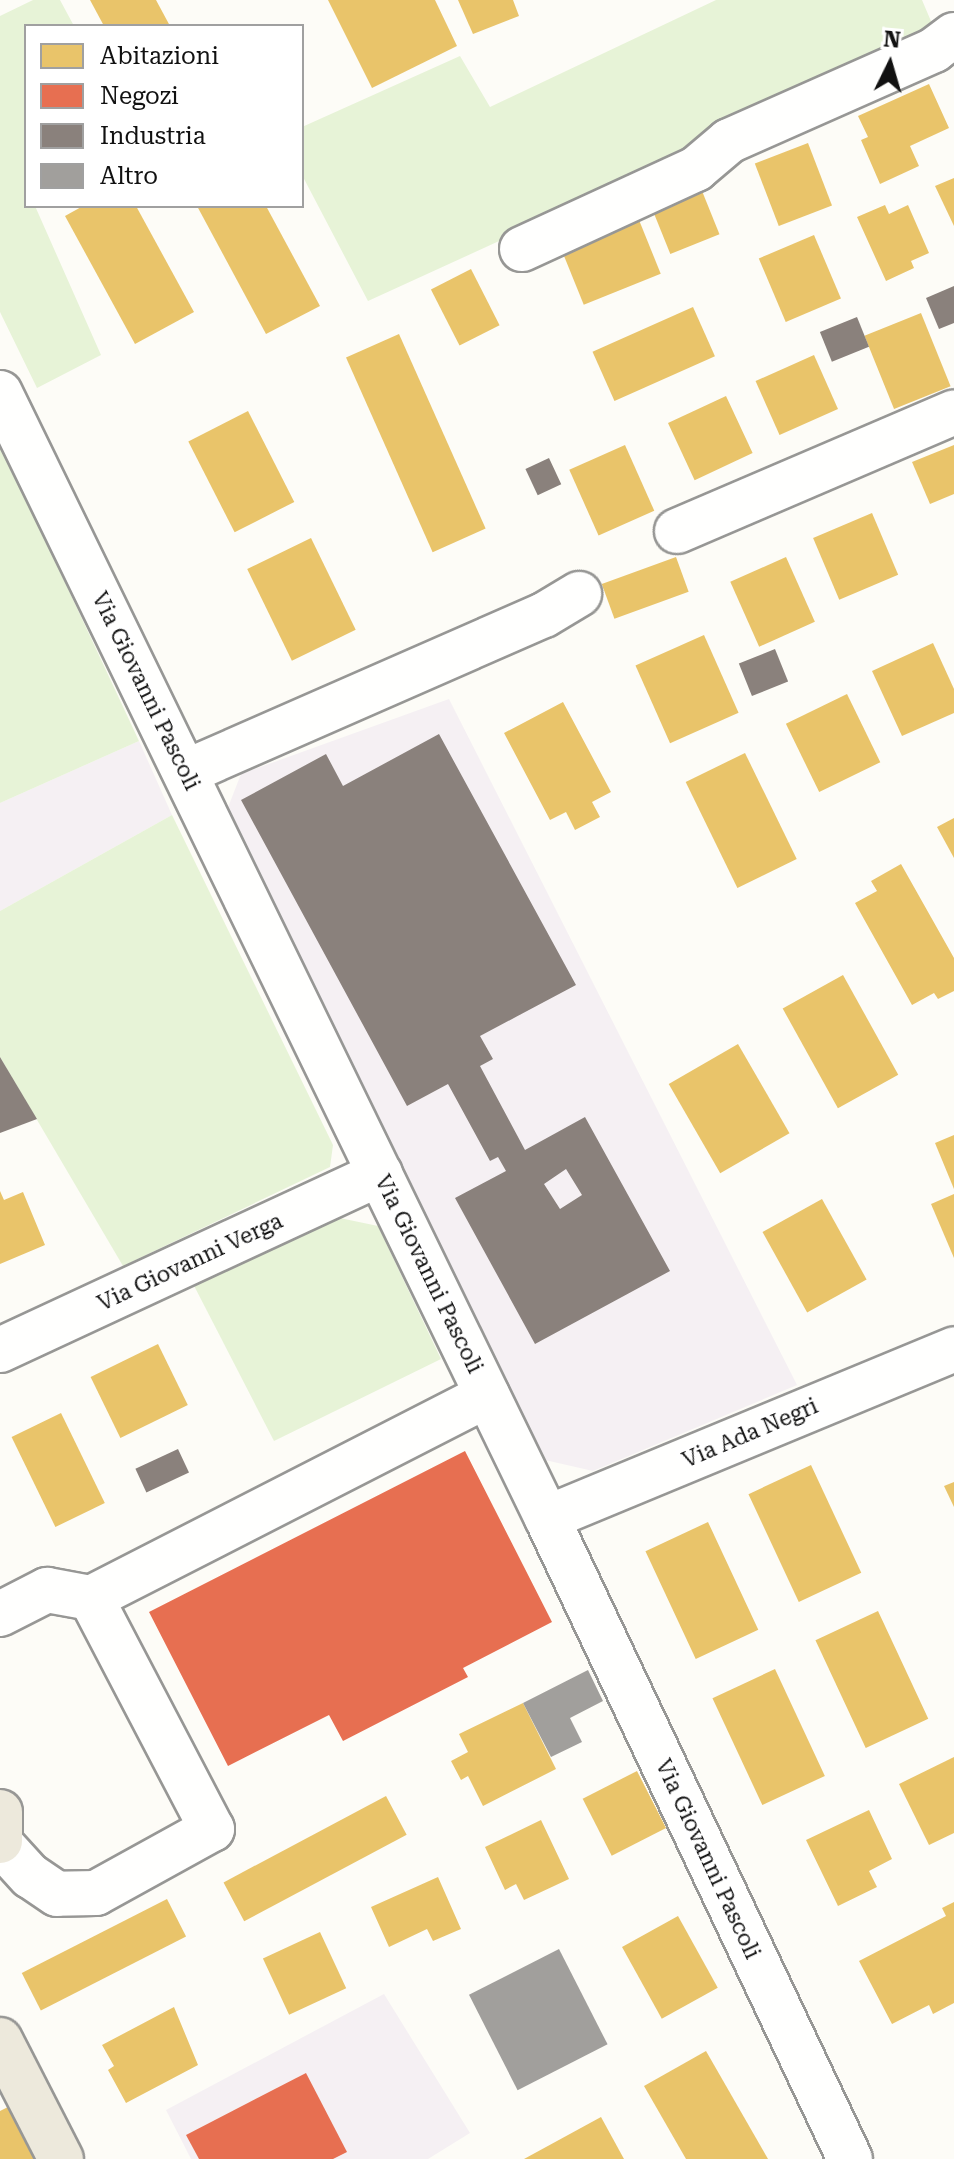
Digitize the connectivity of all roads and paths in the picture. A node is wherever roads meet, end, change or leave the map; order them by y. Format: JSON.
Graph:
{"nodes":[{"id":1,"x":954,"y":35,"type":"edge"},
{"id":2,"x":522,"y":249,"type":"dead end"},
{"id":3,"x":0,"y":393,"type":"edge"},
{"id":4,"x":954,"y":412,"type":"edge"},
{"id":5,"x":677,"y":531,"type":"dead end"},
{"id":6,"x":579,"y":594,"type":"dead end"},
{"id":7,"x":186,"y":772,"type":"junction"},
{"id":8,"x":380,"y":1174,"type":"junction"},
{"id":9,"x":954,"y":1349,"type":"edge"},
{"id":10,"x":0,"y":1350,"type":"edge"},
{"id":11,"x":487,"y":1395,"type":"junction"},
{"id":12,"x":547,"y":1518,"type":"junction"},
{"id":13,"x":91,"y":1598,"type":"junction"},
{"id":14,"x":0,"y":1614,"type":"edge"},
{"id":15,"x":0,"y":1812,"type":"edge"},
{"id":16,"x":0,"y":1842,"type":"edge"},
{"id":17,"x":0,"y":2040,"type":"edge"},
{"id":18,"x":61,"y":2159,"type":"edge"},
{"id":19,"x":850,"y":2159,"type":"edge"}],
"edges":[{"from":1,"to":2,"type":"street"},
{"from":3,"to":7,"type":"street","name":"Via Giovanni Pascoli"},
{"from":4,"to":5,"type":"street"},
{"from":6,"to":7,"type":"street"},
{"from":7,"to":8,"type":"street","name":"Via Giovanni Pascoli"},
{"from":8,"to":10,"type":"street","name":"Via Giovanni Verga"},
{"from":8,"to":11,"type":"street","name":"Via Giovanni Pascoli"},
{"from":9,"to":12,"type":"street","name":"Via Ada Negri"},
{"from":11,"to":12,"type":"street","name":"Via Giovanni Pascoli"},
{"from":11,"to":13,"type":"street"},
{"from":12,"to":19,"type":"street","name":"Via Giovanni Pascoli"},
{"from":13,"to":14,"type":"street"},
{"from":13,"to":16,"type":"street"},
{"from":15,"to":16,"type":"main road"},
{"from":17,"to":18,"type":"main road"}]}
